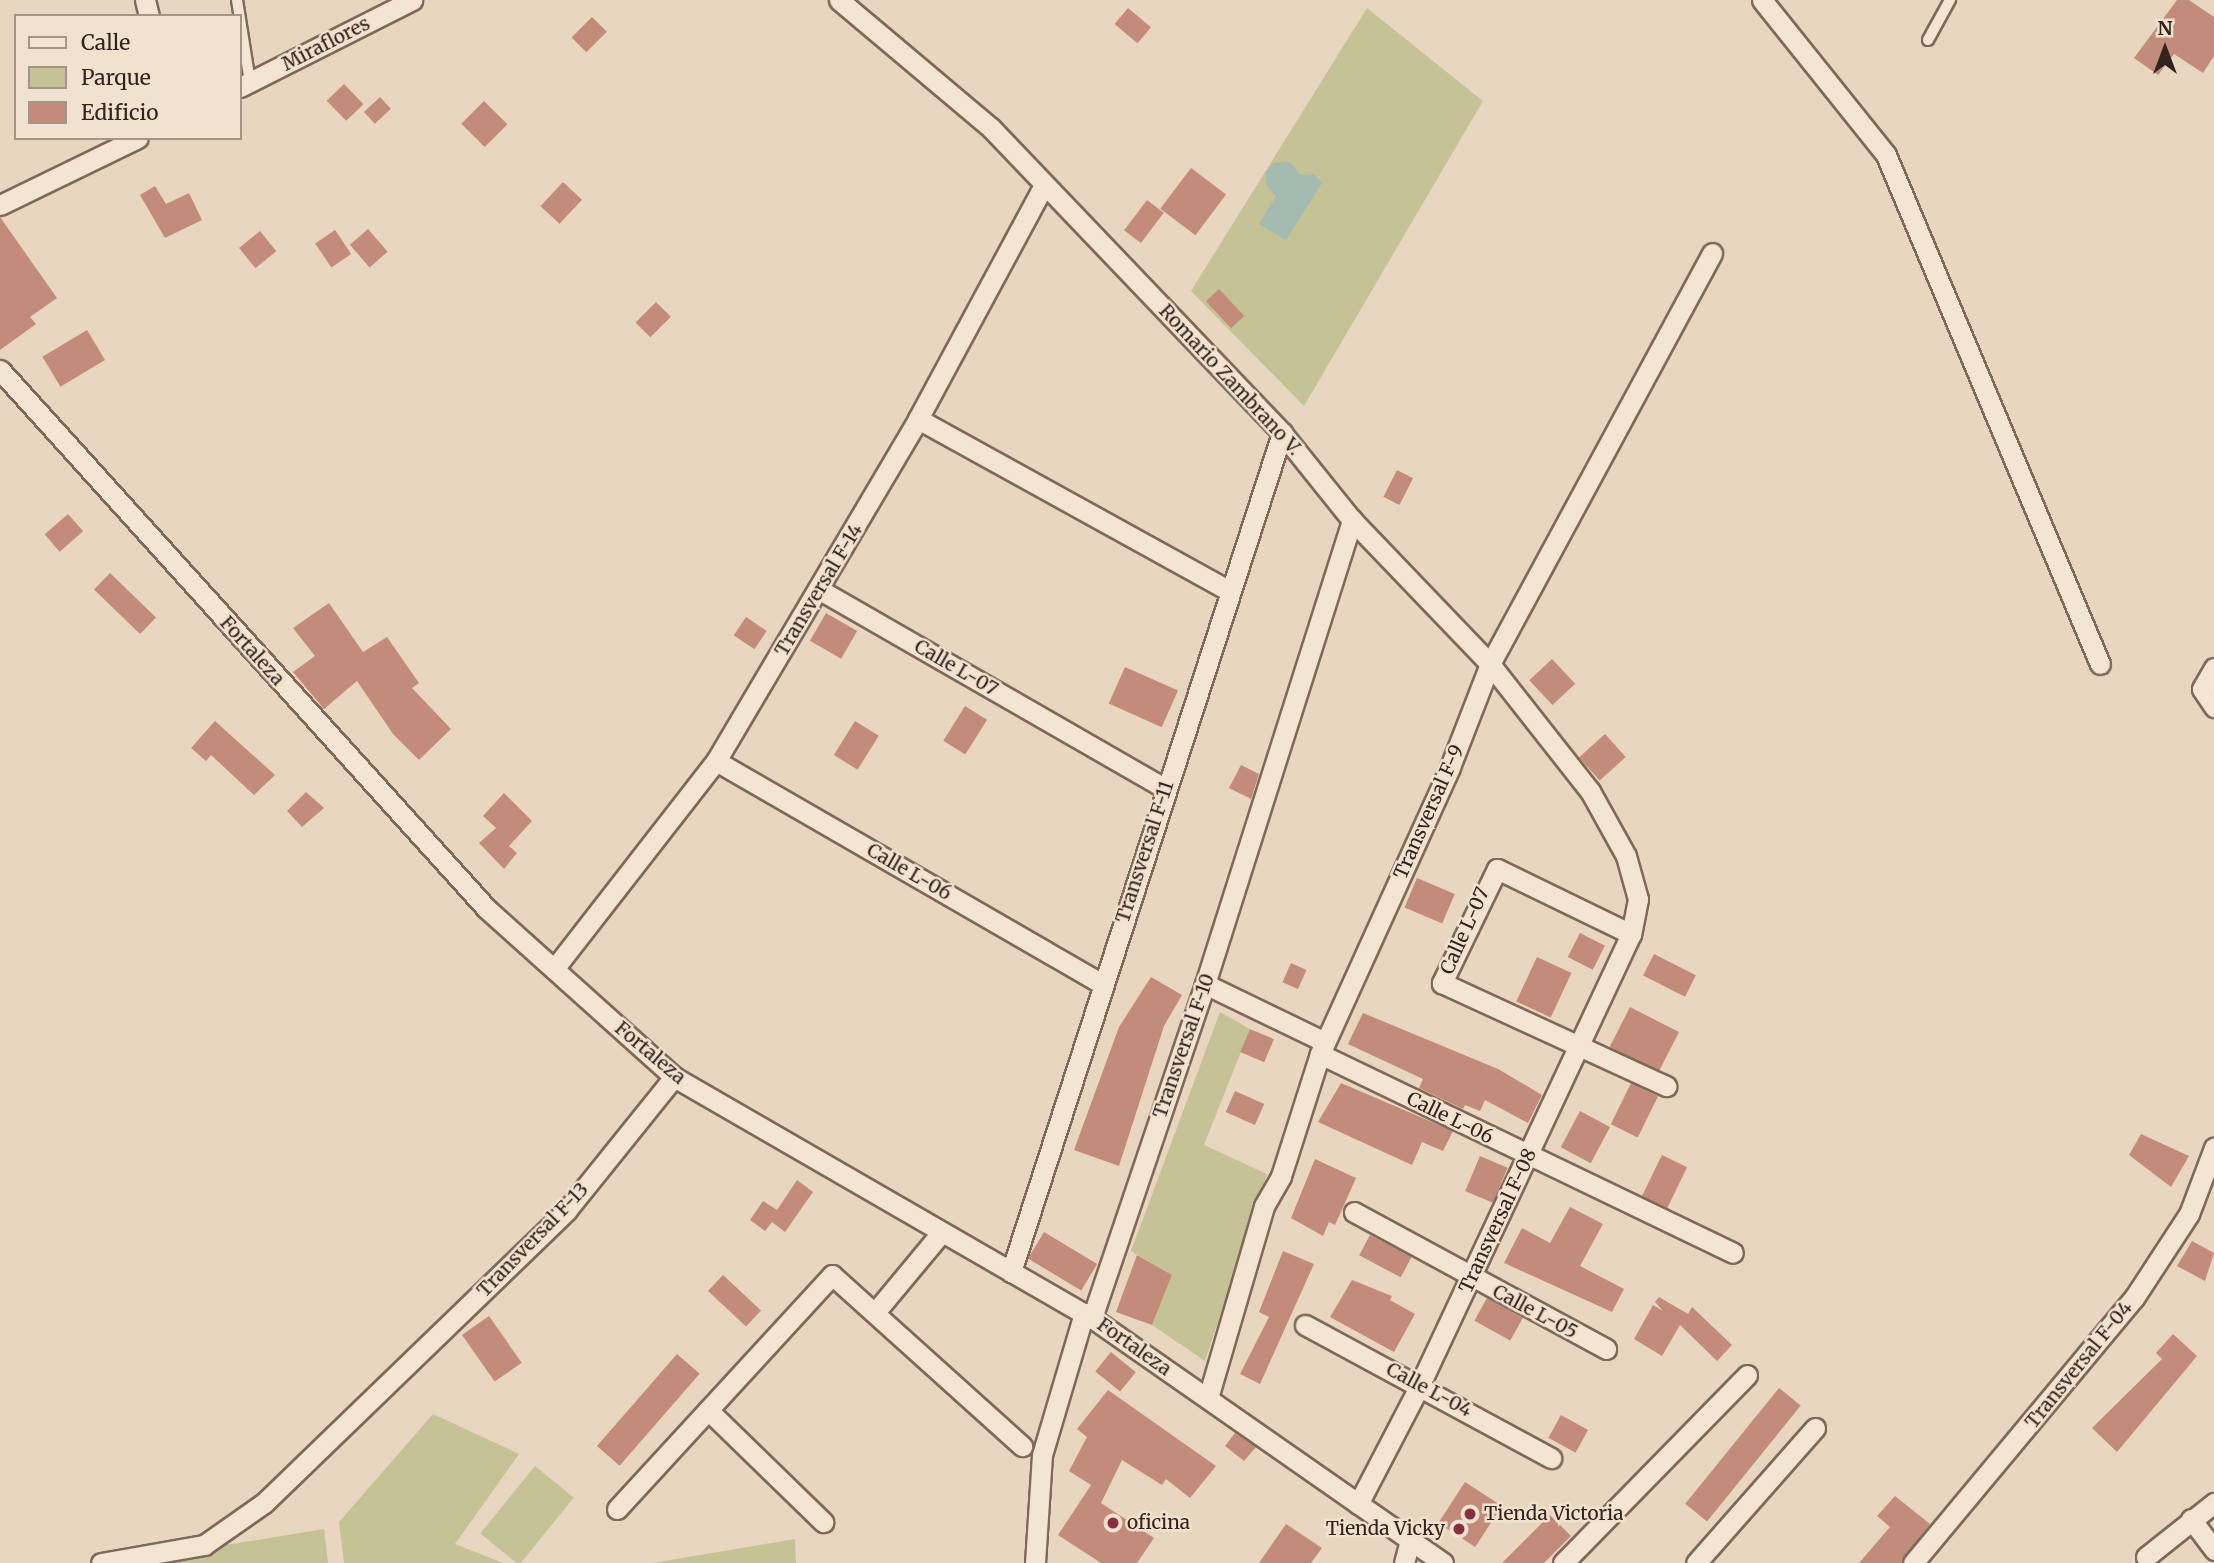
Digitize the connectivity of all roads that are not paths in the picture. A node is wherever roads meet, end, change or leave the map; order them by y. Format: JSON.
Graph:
{"nodes":[{"id":1,"x":412,"y":0,"type":"edge"},
{"id":2,"x":839,"y":0,"type":"edge"},
{"id":3,"x":1762,"y":0,"type":"edge"},
{"id":4,"x":1950,"y":0,"type":"edge"},
{"id":5,"x":1928,"y":40,"type":"dead end"},
{"id":6,"x":242,"y":52,"type":"edge"},
{"id":7,"x":245,"y":84,"type":"edge"},
{"id":8,"x":134,"y":140,"type":"edge"},
{"id":9,"x":1044,"y":185,"type":"junction"},
{"id":10,"x":0,"y":203,"type":"edge"},
{"id":11,"x":1712,"y":253,"type":"dead end"},
{"id":12,"x":0,"y":370,"type":"edge"},
{"id":13,"x":918,"y":419,"type":"junction"},
{"id":14,"x":1282,"y":433,"type":"junction"},
{"id":15,"x":1352,"y":520,"type":"junction"},
{"id":16,"x":820,"y":590,"type":"junction"},
{"id":17,"x":1230,"y":591,"type":"junction"},
{"id":18,"x":1490,"y":664,"type":"junction"},
{"id":19,"x":2101,"y":664,"type":"dead end"},
{"id":20,"x":2214,"y":668,"type":"edge"},
{"id":21,"x":2214,"y":707,"type":"edge"},
{"id":22,"x":716,"y":761,"type":"junction"},
{"id":23,"x":1165,"y":788,"type":"junction"},
{"id":24,"x":1631,"y":934,"type":"junction"},
{"id":25,"x":554,"y":969,"type":"junction"},
{"id":26,"x":1102,"y":984,"type":"junction"},
{"id":27,"x":1205,"y":984,"type":"junction"},
{"id":28,"x":1581,"y":1046,"type":"junction"},
{"id":29,"x":1322,"y":1048,"type":"junction"},
{"id":30,"x":674,"y":1077,"type":"junction"},
{"id":31,"x":1666,"y":1086,"type":"dead end"},
{"id":32,"x":2214,"y":1148,"type":"edge"},
{"id":33,"x":1528,"y":1157,"type":"junction"},
{"id":34,"x":1354,"y":1212,"type":"dead end"},
{"id":35,"x":942,"y":1233,"type":"junction"},
{"id":36,"x":1732,"y":1253,"type":"dead end"},
{"id":37,"x":1011,"y":1272,"type":"junction"},
{"id":38,"x":1470,"y":1278,"type":"junction"},
{"id":39,"x":877,"y":1310,"type":"junction"},
{"id":40,"x":1088,"y":1316,"type":"junction"},
{"id":41,"x":1305,"y":1325,"type":"dead end"},
{"id":42,"x":1606,"y":1349,"type":"dead end"},
{"id":43,"x":1747,"y":1375,"type":"dead end"},
{"id":44,"x":1420,"y":1385,"type":"junction"},
{"id":45,"x":1208,"y":1398,"type":"junction"},
{"id":46,"x":708,"y":1410,"type":"junction"},
{"id":47,"x":1815,"y":1428,"type":"dead end"},
{"id":48,"x":1022,"y":1446,"type":"dead end"},
{"id":49,"x":1551,"y":1458,"type":"dead end"},
{"id":50,"x":2214,"y":1503,"type":"edge"},
{"id":51,"x":1358,"y":1504,"type":"junction"},
{"id":52,"x":617,"y":1509,"type":"dead end"},
{"id":53,"x":2191,"y":1519,"type":"junction"},
{"id":54,"x":823,"y":1522,"type":"dead end"},
{"id":55,"x":1410,"y":1541,"type":"junction"},
{"id":56,"x":2214,"y":1550,"type":"edge"},
{"id":57,"x":2146,"y":1558,"type":"dead end"},
{"id":58,"x":1039,"y":1561,"type":"edge"},
{"id":59,"x":101,"y":1563,"type":"edge"},
{"id":60,"x":1404,"y":1563,"type":"edge"},
{"id":61,"x":1443,"y":1563,"type":"edge"},
{"id":62,"x":1563,"y":1563,"type":"edge"},
{"id":63,"x":1696,"y":1563,"type":"edge"},
{"id":64,"x":1913,"y":1563,"type":"edge"}],
"edges":[{"from":1,"to":7,"type":"street","name":"Miraflores"},
{"from":2,"to":9,"type":"street","name":"Romario Zambrano V."},
{"from":3,"to":19,"type":"street"},
{"from":4,"to":5,"type":"lane"},
{"from":6,"to":7,"type":"lane"},
{"from":8,"to":10,"type":"street"},
{"from":9,"to":13,"type":"street","name":"Transversal F-14"},
{"from":9,"to":14,"type":"street","name":"Romario Zambrano V."},
{"from":11,"to":18,"type":"street","name":"Transversal F-9"},
{"from":12,"to":25,"type":"street","name":"Fortaleza"},
{"from":13,"to":16,"type":"street","name":"Transversal F-14"},
{"from":13,"to":17,"type":"street"},
{"from":14,"to":15,"type":"street","name":"Romario Zambrano V."},
{"from":14,"to":17,"type":"street","name":"Transversal F-11"},
{"from":15,"to":18,"type":"street","name":"Romario Zambrano V."},
{"from":15,"to":27,"type":"street","name":"Transversal F-10"},
{"from":16,"to":22,"type":"street","name":"Transversal F-14"},
{"from":16,"to":23,"type":"street","name":"Calle L-07"},
{"from":17,"to":23,"type":"street","name":"Transversal F-11"},
{"from":18,"to":24,"type":"street","name":"Romario Zambrano V."},
{"from":18,"to":29,"type":"street","name":"Transversal F-9"},
{"from":20,"to":21,"type":"street"},
{"from":22,"to":25,"type":"street","name":"Transversal F-14"},
{"from":22,"to":26,"type":"street","name":"Calle L-06"},
{"from":23,"to":26,"type":"street","name":"Transversal F-11"},
{"from":24,"to":28,"type":"street","name":"Transversal F-08"},
{"from":24,"to":28,"type":"street","name":"Calle L-07"},
{"from":25,"to":30,"type":"street","name":"Fortaleza"},
{"from":26,"to":37,"type":"street","name":"Transversal F-11"},
{"from":27,"to":29,"type":"street","name":"Calle L-06"},
{"from":27,"to":40,"type":"street","name":"Transversal F-10"},
{"from":28,"to":31,"type":"street","name":"Calle L-07"},
{"from":28,"to":33,"type":"street","name":"Transversal F-08"},
{"from":29,"to":33,"type":"street","name":"Calle L-06"},
{"from":29,"to":45,"type":"street","name":"Transversal F-9"},
{"from":30,"to":35,"type":"street","name":"Fortaleza"},
{"from":30,"to":59,"type":"street","name":"Transversal F-13"},
{"from":32,"to":64,"type":"street","name":"Transversal F-04"},
{"from":33,"to":36,"type":"street","name":"Calle L-06"},
{"from":33,"to":38,"type":"street","name":"Transversal F-08"},
{"from":34,"to":38,"type":"street","name":"Calle L-05"},
{"from":35,"to":37,"type":"street","name":"Fortaleza"},
{"from":35,"to":39,"type":"street"},
{"from":37,"to":40,"type":"street","name":"Fortaleza"},
{"from":38,"to":42,"type":"street","name":"Calle L-05"},
{"from":38,"to":44,"type":"street","name":"Transversal F-08"},
{"from":39,"to":46,"type":"street"},
{"from":39,"to":48,"type":"street"},
{"from":40,"to":45,"type":"street","name":"Fortaleza"},
{"from":40,"to":58,"type":"street","name":"Transversal F-10"},
{"from":41,"to":44,"type":"street","name":"Calle L-04"},
{"from":43,"to":62,"type":"street"},
{"from":44,"to":49,"type":"street","name":"Calle L-04"},
{"from":44,"to":51,"type":"street","name":"Transversal F-08"},
{"from":45,"to":51,"type":"street","name":"Fortaleza"},
{"from":46,"to":52,"type":"street"},
{"from":46,"to":54,"type":"street"},
{"from":47,"to":63,"type":"street"},
{"from":50,"to":53,"type":"street"},
{"from":51,"to":55,"type":"street","name":"Fortaleza"},
{"from":53,"to":56,"type":"street"},
{"from":53,"to":57,"type":"street"},
{"from":55,"to":60,"type":"street"},
{"from":55,"to":61,"type":"street","name":"Fortaleza"}]}
